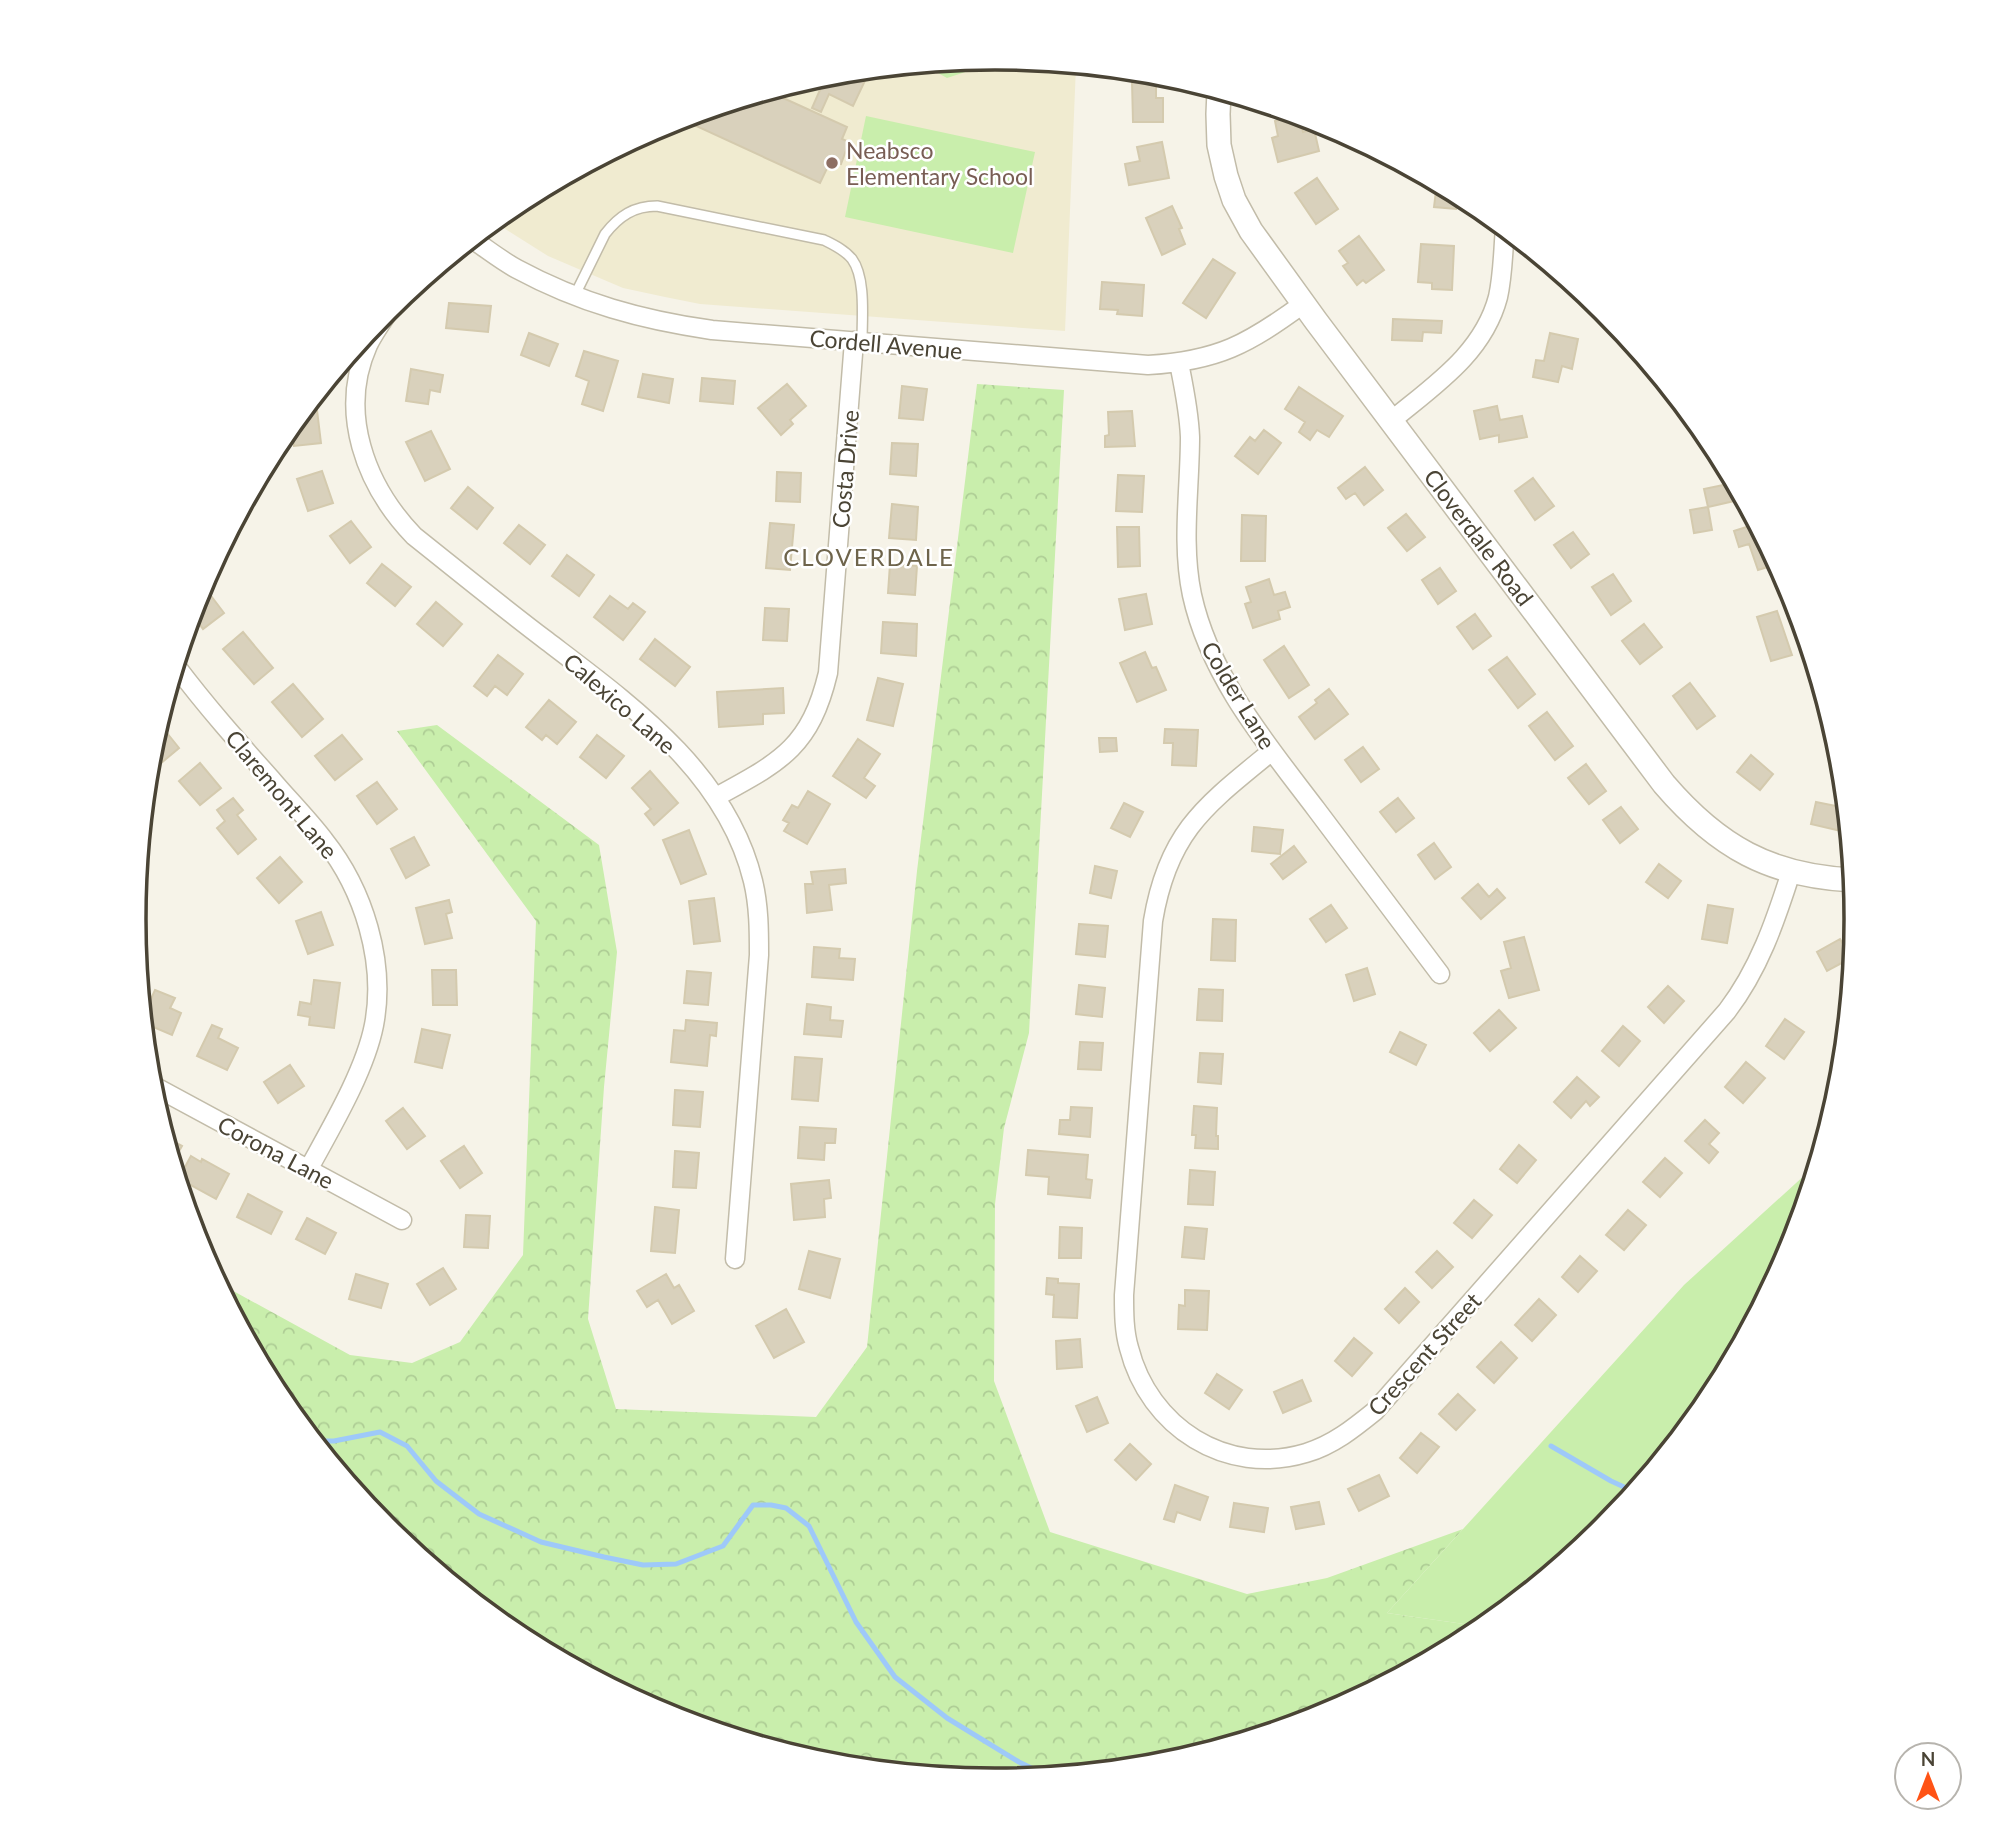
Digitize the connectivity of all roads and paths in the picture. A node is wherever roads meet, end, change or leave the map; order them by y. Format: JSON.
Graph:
{"nodes":[{"id":1,"x":1219,"y":100,"type":"edge"},
{"id":2,"x":1504,"y":240,"type":"edge"},
{"id":3,"x":480,"y":244,"type":"edge"},
{"id":4,"x":574,"y":297,"type":"junction"},
{"id":5,"x":1303,"y":304,"type":"junction"},
{"id":6,"x":858,"y":341,"type":"junction"},
{"id":7,"x":367,"y":348,"type":"edge"},
{"id":8,"x":1179,"y":363,"type":"junction"},
{"id":9,"x":1391,"y":421,"type":"junction"},
{"id":10,"x":183,"y":674,"type":"edge"},
{"id":11,"x":1272,"y":751,"type":"junction"},
{"id":12,"x":716,"y":797,"type":"junction"},
{"id":13,"x":1791,"y":872,"type":"junction"},
{"id":14,"x":1844,"y":880,"type":"edge"},
{"id":15,"x":1440,"y":974,"type":"dead end"},
{"id":16,"x":164,"y":1091,"type":"edge"},
{"id":17,"x":308,"y":1170,"type":"junction"},
{"id":18,"x":401,"y":1220,"type":"dead end"},
{"id":19,"x":735,"y":1259,"type":"dead end"}],
"edges":[{"from":1,"to":5,"type":"street","name":"Cloverdale Road"},
{"from":2,"to":9,"type":"street"},
{"from":3,"to":4,"type":"street","name":"Cordell Avenue"},
{"from":4,"to":6,"type":"street","name":"Cordell Avenue"},
{"from":4,"to":6,"type":"lane"},
{"from":5,"to":8,"type":"street","name":"Cordell Avenue"},
{"from":5,"to":9,"type":"street","name":"Cloverdale Road"},
{"from":6,"to":8,"type":"street","name":"Cordell Avenue"},
{"from":6,"to":12,"type":"street","name":"Costa Drive"},
{"from":7,"to":12,"type":"street","name":"Calexico Lane"},
{"from":8,"to":11,"type":"street","name":"Colder Lane"},
{"from":9,"to":13,"type":"street","name":"Cloverdale Road"},
{"from":10,"to":17,"type":"street","name":"Claremont Lane"},
{"from":11,"to":13,"type":"street","name":"Crescent Street"},
{"from":11,"to":15,"type":"street","name":"Colder Lane"},
{"from":12,"to":19,"type":"street","name":"Calexico Lane"},
{"from":13,"to":14,"type":"street","name":"Cloverdale Road"},
{"from":16,"to":17,"type":"street","name":"Corona Lane"},
{"from":17,"to":18,"type":"street","name":"Corona Lane"}]}
